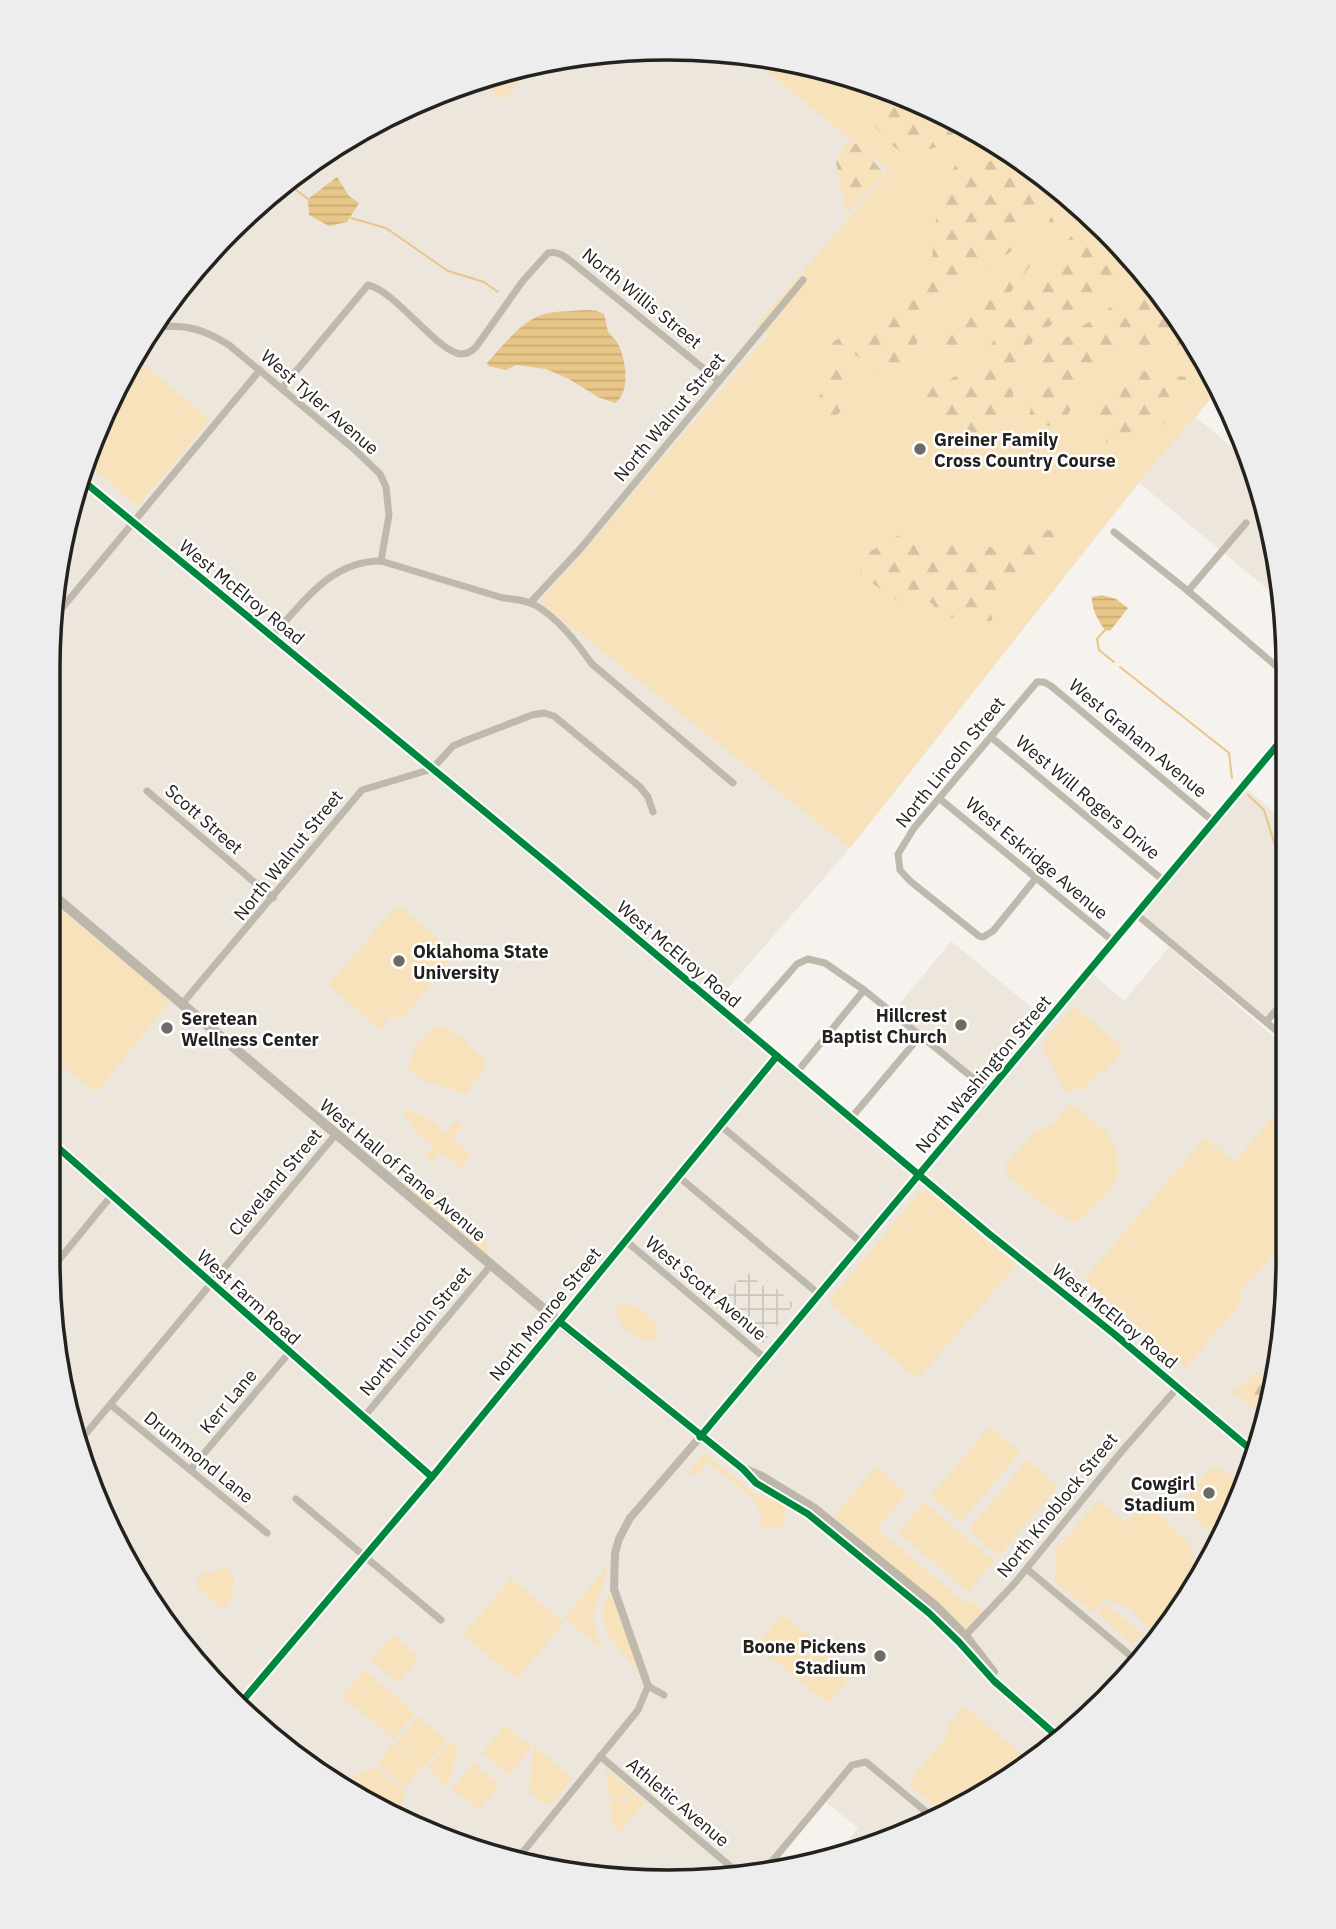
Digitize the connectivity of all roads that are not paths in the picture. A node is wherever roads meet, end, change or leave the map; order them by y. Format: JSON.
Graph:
{"nodes":[{"id":1,"x":803,"y":280,"type":"dead end"},
{"id":2,"x":164,"y":327,"type":"edge"},
{"id":3,"x":260,"y":370,"type":"junction"},
{"id":4,"x":719,"y":382,"type":"junction"},
{"id":5,"x":282,"y":388,"type":"junction"},
{"id":6,"x":88,"y":485,"type":"edge"},
{"id":7,"x":133,"y":523,"type":"junction"},
{"id":8,"x":1246,"y":523,"type":"dead end"},
{"id":9,"x":1114,"y":532,"type":"dead end"},
{"id":10,"x":381,"y":561,"type":"junction"},
{"id":11,"x":1188,"y":591,"type":"junction"},
{"id":12,"x":530,"y":603,"type":"junction"},
{"id":13,"x":63,"y":604,"type":"edge"},
{"id":14,"x":272,"y":636,"type":"junction"},
{"id":15,"x":1276,"y":666,"type":"edge"},
{"id":16,"x":1041,"y":682,"type":"joint"},
{"id":17,"x":991,"y":737,"type":"junction"},
{"id":18,"x":1276,"y":746,"type":"edge"},
{"id":19,"x":1271,"y":752,"type":"junction"},
{"id":20,"x":1276,"y":756,"type":"edge"},
{"id":21,"x":432,"y":769,"type":"junction"},
{"id":22,"x":733,"y":783,"type":"dead end"},
{"id":23,"x":147,"y":791,"type":"dead end"},
{"id":24,"x":940,"y":799,"type":"junction"},
{"id":25,"x":653,"y":812,"type":"dead end"},
{"id":26,"x":1213,"y":821,"type":"junction"},
{"id":27,"x":1037,"y":877,"type":"junction"},
{"id":28,"x":1164,"y":881,"type":"junction"},
{"id":29,"x":273,"y":898,"type":"junction"},
{"id":30,"x":60,"y":901,"type":"edge"},
{"id":31,"x":1136,"y":914,"type":"junction"},
{"id":32,"x":1113,"y":942,"type":"junction"},
{"id":33,"x":864,"y":990,"type":"junction"},
{"id":34,"x":182,"y":1004,"type":"junction"},
{"id":35,"x":1276,"y":1010,"type":"edge"},
{"id":36,"x":1266,"y":1022,"type":"junction"},
{"id":37,"x":742,"y":1027,"type":"junction"},
{"id":38,"x":1276,"y":1030,"type":"edge"},
{"id":39,"x":920,"y":1036,"type":"junction"},
{"id":40,"x":777,"y":1056,"type":"junction"},
{"id":41,"x":797,"y":1072,"type":"junction"},
{"id":42,"x":989,"y":1091,"type":"junction"},
{"id":43,"x":852,"y":1117,"type":"junction"},
{"id":44,"x":721,"y":1126,"type":"junction"},
{"id":45,"x":336,"y":1133,"type":"junction"},
{"id":46,"x":60,"y":1149,"type":"edge"},
{"id":47,"x":920,"y":1175,"type":"junction"},
{"id":48,"x":679,"y":1177,"type":"junction"},
{"id":49,"x":112,"y":1195,"type":"junction"},
{"id":50,"x":626,"y":1241,"type":"junction"},
{"id":51,"x":863,"y":1244,"type":"junction"},
{"id":52,"x":60,"y":1259,"type":"edge"},
{"id":53,"x":491,"y":1265,"type":"junction"},
{"id":54,"x":211,"y":1283,"type":"junction"},
{"id":55,"x":820,"y":1295,"type":"junction"},
{"id":56,"x":560,"y":1322,"type":"junction"},
{"id":57,"x":289,"y":1353,"type":"junction"},
{"id":58,"x":766,"y":1359,"type":"junction"},
{"id":59,"x":1178,"y":1387,"type":"junction"},
{"id":60,"x":111,"y":1405,"type":"junction"},
{"id":61,"x":363,"y":1418,"type":"junction"},
{"id":62,"x":85,"y":1435,"type":"edge"},
{"id":63,"x":700,"y":1437,"type":"junction"},
{"id":64,"x":1247,"y":1446,"type":"edge"},
{"id":65,"x":190,"y":1470,"type":"junction"},
{"id":66,"x":432,"y":1478,"type":"junction"},
{"id":67,"x":296,"y":1499,"type":"dead end"},
{"id":68,"x":267,"y":1533,"type":"dead end"},
{"id":69,"x":365,"y":1556,"type":"junction"},
{"id":70,"x":1027,"y":1569,"type":"junction"},
{"id":71,"x":441,"y":1620,"type":"dead end"},
{"id":72,"x":962,"y":1639,"type":"junction"},
{"id":73,"x":1130,"y":1656,"type":"edge"},
{"id":74,"x":648,"y":1686,"type":"junction"},
{"id":75,"x":664,"y":1695,"type":"dead end"},
{"id":76,"x":245,"y":1698,"type":"edge"},
{"id":77,"x":1052,"y":1732,"type":"edge"},
{"id":78,"x":600,"y":1756,"type":"junction"},
{"id":79,"x":927,"y":1812,"type":"edge"},
{"id":80,"x":523,"y":1852,"type":"edge"},
{"id":81,"x":773,"y":1860,"type":"edge"},
{"id":82,"x":730,"y":1866,"type":"edge"}],
"edges":[{"from":1,"to":4,"type":"street","name":"North Walnut Street"},
{"from":2,"to":3,"type":"street","name":"West Tyler Avenue"},
{"from":3,"to":5,"type":"street","name":"West Tyler Avenue"},
{"from":3,"to":7,"type":"street"},
{"from":4,"to":5,"type":"street","name":"North Willis Street"},
{"from":4,"to":12,"type":"street","name":"North Walnut Street"},
{"from":5,"to":10,"type":"street","name":"West Tyler Avenue"},
{"from":6,"to":7,"type":"street","name":"West McElroy Road"},
{"from":7,"to":13,"type":"street"},
{"from":7,"to":14,"type":"street","name":"West McElroy Road"},
{"from":8,"to":11,"type":"street"},
{"from":9,"to":11,"type":"street"},
{"from":10,"to":12,"type":"street"},
{"from":10,"to":14,"type":"street"},
{"from":11,"to":15,"type":"street"},
{"from":12,"to":22,"type":"street"},
{"from":14,"to":21,"type":"street","name":"West McElroy Road"},
{"from":16,"to":17,"type":"street","name":"North Lincoln Street"},
{"from":16,"to":26,"type":"street","name":"West Graham Avenue"},
{"from":17,"to":24,"type":"street","name":"North Lincoln Street"},
{"from":17,"to":28,"type":"street","name":"West Will Rogers Drive"},
{"from":18,"to":19,"type":"main road","name":"North Washington Street"},
{"from":19,"to":20,"type":"street"},
{"from":19,"to":26,"type":"main road","name":"North Washington Street"},
{"from":21,"to":25,"type":"street","name":"North Walnut Street"},
{"from":21,"to":29,"type":"street","name":"North Walnut Street"},
{"from":21,"to":37,"type":"street","name":"West McElroy Road"},
{"from":23,"to":29,"type":"street","name":"Scott Street"},
{"from":24,"to":27,"type":"street","name":"West Eskridge Avenue"},
{"from":24,"to":27,"type":"street","name":"North Lincoln Street"},
{"from":26,"to":28,"type":"main road","name":"North Washington Street"},
{"from":27,"to":32,"type":"street","name":"West Eskridge Avenue"},
{"from":28,"to":31,"type":"main road","name":"North Washington Street"},
{"from":29,"to":34,"type":"street","name":"North Walnut Street"},
{"from":30,"to":34,"type":"main road","name":"West Hall of Fame Avenue"},
{"from":31,"to":32,"type":"main road","name":"North Washington Street"},
{"from":31,"to":36,"type":"street","name":"West Eskridge Avenue"},
{"from":32,"to":42,"type":"main road","name":"North Washington Street"},
{"from":33,"to":37,"type":"street"},
{"from":33,"to":39,"type":"street"},
{"from":33,"to":41,"type":"street"},
{"from":34,"to":45,"type":"main road","name":"West Hall of Fame Avenue"},
{"from":35,"to":36,"type":"street"},
{"from":36,"to":38,"type":"street","name":"West Eskridge Avenue"},
{"from":37,"to":40,"type":"street","name":"West McElroy Road"},
{"from":39,"to":42,"type":"street"},
{"from":39,"to":43,"type":"street"},
{"from":40,"to":41,"type":"street","name":"West McElroy Road"},
{"from":40,"to":44,"type":"street","name":"North Monroe Street"},
{"from":41,"to":43,"type":"street","name":"West McElroy Road"},
{"from":42,"to":47,"type":"main road","name":"North Washington Street"},
{"from":43,"to":47,"type":"street","name":"West McElroy Road"},
{"from":44,"to":48,"type":"street","name":"North Monroe Street"},
{"from":44,"to":51,"type":"street"},
{"from":45,"to":53,"type":"main road","name":"West Hall of Fame Avenue"},
{"from":45,"to":54,"type":"street","name":"Cleveland Street"},
{"from":46,"to":49,"type":"street","name":"West Farm Road"},
{"from":47,"to":51,"type":"main road","name":"North Washington Street"},
{"from":47,"to":59,"type":"street","name":"West McElroy Road"},
{"from":48,"to":50,"type":"street","name":"North Monroe Street"},
{"from":48,"to":55,"type":"street"},
{"from":49,"to":52,"type":"street"},
{"from":49,"to":54,"type":"street","name":"West Farm Road"},
{"from":50,"to":56,"type":"street","name":"North Monroe Street"},
{"from":50,"to":58,"type":"street","name":"West Scott Avenue"},
{"from":51,"to":55,"type":"main road","name":"North Washington Street"},
{"from":53,"to":56,"type":"main road","name":"West Hall of Fame Avenue"},
{"from":53,"to":61,"type":"street","name":"North Lincoln Street"},
{"from":54,"to":57,"type":"street","name":"West Farm Road"},
{"from":54,"to":60,"type":"street","name":"Cleveland Street"},
{"from":55,"to":58,"type":"main road","name":"North Washington Street"},
{"from":56,"to":63,"type":"main road","name":"West Hall of Fame Avenue"},
{"from":56,"to":66,"type":"street","name":"North Monroe Street"},
{"from":57,"to":61,"type":"street","name":"West Farm Road"},
{"from":57,"to":65,"type":"street","name":"Kerr Lane"},
{"from":58,"to":63,"type":"main road","name":"North Washington Street"},
{"from":59,"to":64,"type":"street","name":"West McElroy Road"},
{"from":59,"to":70,"type":"street","name":"North Knoblock Street"},
{"from":60,"to":62,"type":"street","name":"Cleveland Street"},
{"from":60,"to":65,"type":"street","name":"Drummond Lane"},
{"from":61,"to":66,"type":"street","name":"West Farm Road"},
{"from":63,"to":72,"type":"main road","name":"West Hall of Fame Avenue"},
{"from":63,"to":74,"type":"street","name":"North Washington Street"},
{"from":65,"to":68,"type":"street","name":"Drummond Lane"},
{"from":66,"to":69,"type":"street","name":"North Monroe Street"},
{"from":67,"to":69,"type":"street"},
{"from":69,"to":71,"type":"street"},
{"from":69,"to":76,"type":"street","name":"North Monroe Street"},
{"from":70,"to":72,"type":"street","name":"North Knoblock Street"},
{"from":70,"to":73,"type":"street"},
{"from":72,"to":77,"type":"main road","name":"West Hall of Fame Avenue"},
{"from":74,"to":75,"type":"street"},
{"from":74,"to":78,"type":"street"},
{"from":78,"to":80,"type":"street"},
{"from":78,"to":82,"type":"street","name":"Athletic Avenue"},
{"from":79,"to":81,"type":"street"}]}
